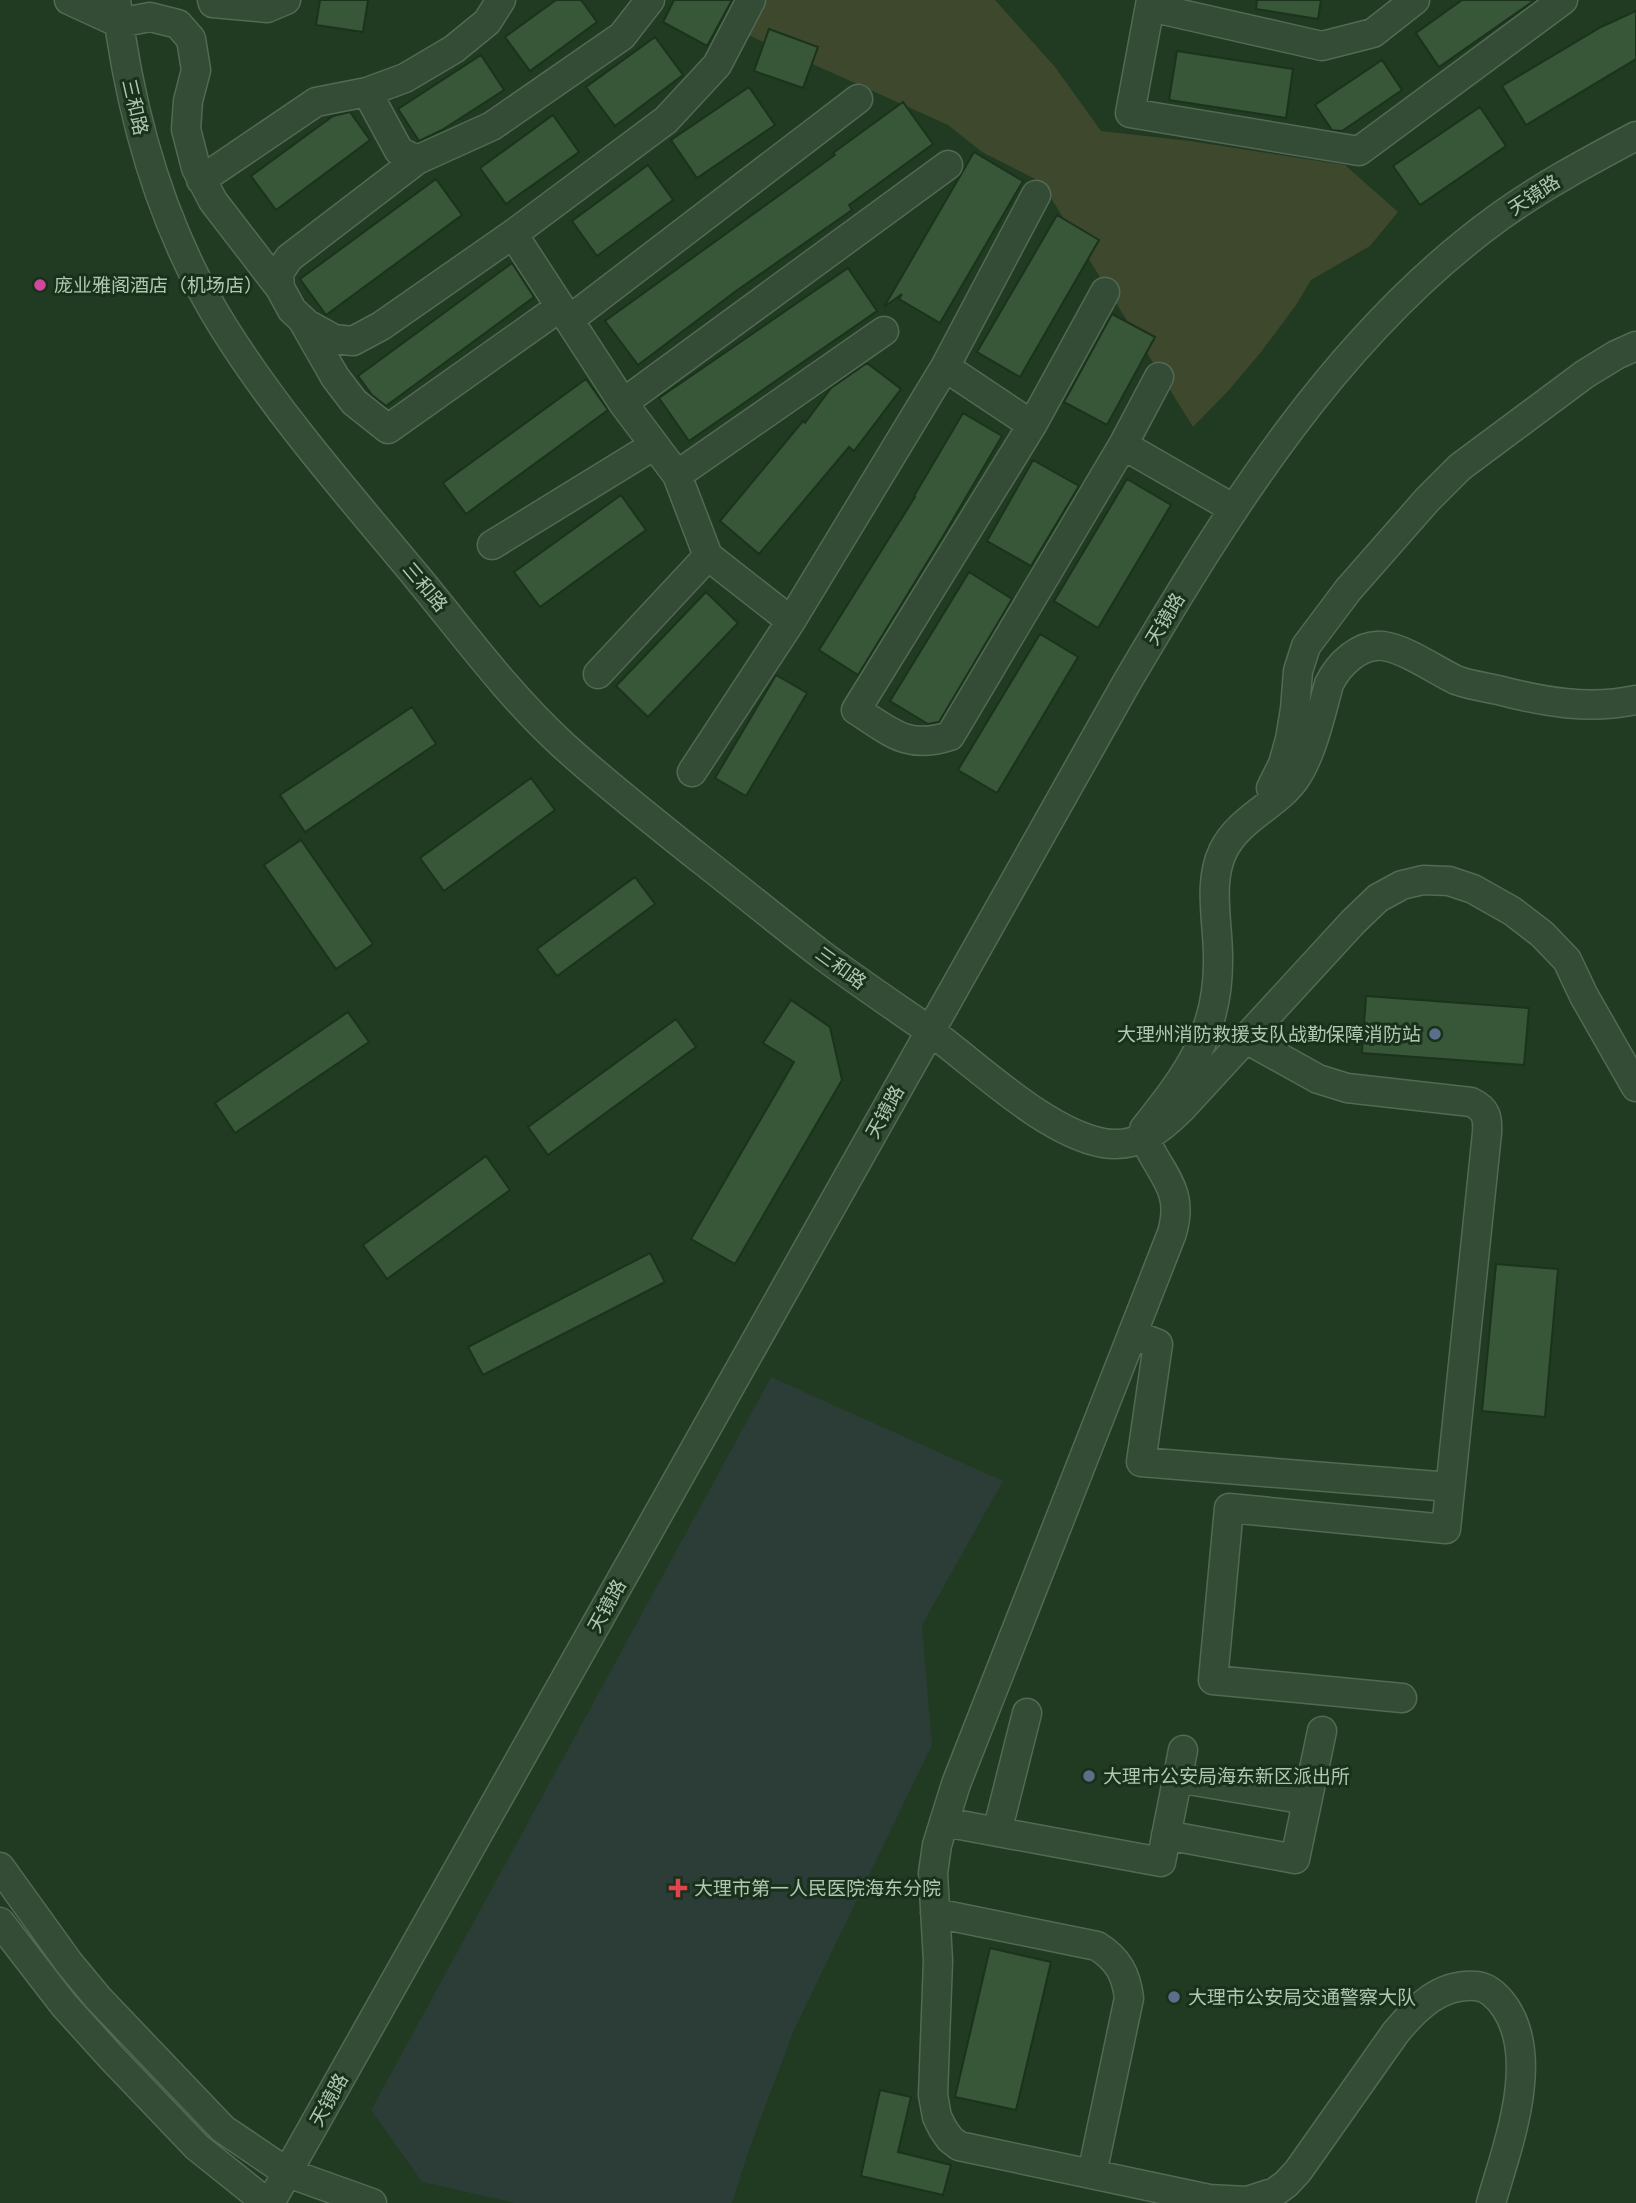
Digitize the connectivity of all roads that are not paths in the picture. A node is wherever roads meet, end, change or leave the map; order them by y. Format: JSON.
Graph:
{"nodes":[{"id":1,"x":69,"y":0,"type":"edge"},
{"id":2,"x":212,"y":0,"type":"edge"},
{"id":3,"x":286,"y":0,"type":"edge"},
{"id":4,"x":502,"y":0,"type":"edge"},
{"id":5,"x":650,"y":0,"type":"edge"},
{"id":6,"x":751,"y":0,"type":"edge"},
{"id":7,"x":1415,"y":0,"type":"edge"},
{"id":8,"x":1563,"y":0,"type":"edge"},
{"id":9,"x":1150,"y":4,"type":"edge"},
{"id":10,"x":117,"y":11,"type":"edge"},
{"id":11,"x":367,"y":92,"type":"junction"},
{"id":12,"x":858,"y":99,"type":"dead end"},
{"id":13,"x":1636,"y":136,"type":"edge"},
{"id":14,"x":417,"y":160,"type":"junction"},
{"id":15,"x":948,"y":165,"type":"dead end"},
{"id":16,"x":201,"y":180,"type":"junction"},
{"id":17,"x":1036,"y":195,"type":"dead end"},
{"id":18,"x":513,"y":234,"type":"junction"},
{"id":19,"x":280,"y":288,"type":"junction"},
{"id":20,"x":1105,"y":292,"type":"dead end"},
{"id":21,"x":565,"y":313,"type":"junction"},
{"id":22,"x":302,"y":319,"type":"junction"},
{"id":23,"x":884,"y":331,"type":"dead end"},
{"id":24,"x":1636,"y":346,"type":"edge"},
{"id":25,"x":946,"y":367,"type":"junction"},
{"id":26,"x":1159,"y":377,"type":"dead end"},
{"id":27,"x":623,"y":404,"type":"junction"},
{"id":28,"x":1032,"y":425,"type":"junction"},
{"id":29,"x":1123,"y":444,"type":"junction"},
{"id":30,"x":653,"y":446,"type":"junction"},
{"id":31,"x":677,"y":475,"type":"junction"},
{"id":32,"x":1234,"y":509,"type":"junction"},
{"id":33,"x":492,"y":545,"type":"dead end"},
{"id":34,"x":708,"y":556,"type":"junction"},
{"id":35,"x":791,"y":621,"type":"junction"},
{"id":36,"x":598,"y":674,"type":"dead end"},
{"id":37,"x":1636,"y":700,"type":"edge"},
{"id":38,"x":692,"y":772,"type":"dead end"},
{"id":39,"x":1261,"y":809,"type":"junction"},
{"id":40,"x":930,"y":1032,"type":"junction"},
{"id":41,"x":1246,"y":1039,"type":"junction"},
{"id":42,"x":1636,"y":1087,"type":"edge"},
{"id":43,"x":1143,"y":1138,"type":"junction"},
{"id":44,"x":1133,"y":1335,"type":"junction"},
{"id":45,"x":1450,"y":1487,"type":"junction"},
{"id":46,"x":1402,"y":1698,"type":"dead end"},
{"id":47,"x":1027,"y":1713,"type":"dead end"},
{"id":48,"x":1322,"y":1731,"type":"dead end"},
{"id":49,"x":1183,"y":1750,"type":"dead end"},
{"id":50,"x":1177,"y":1778,"type":"junction"},
{"id":51,"x":1307,"y":1800,"type":"junction"},
{"id":52,"x":944,"y":1822,"type":"junction"},
{"id":53,"x":997,"y":1832,"type":"junction"},
{"id":54,"x":1166,"y":1835,"type":"junction"},
{"id":55,"x":0,"y":1867,"type":"edge"},
{"id":56,"x":935,"y":1913,"type":"junction"},
{"id":57,"x":0,"y":1922,"type":"edge"},
{"id":58,"x":288,"y":2173,"type":"junction"},
{"id":59,"x":1092,"y":2174,"type":"junction"},
{"id":60,"x":268,"y":2203,"type":"edge"},
{"id":61,"x":372,"y":2203,"type":"edge"},
{"id":62,"x":1491,"y":2203,"type":"edge"}],
"edges":[{"from":1,"to":10,"type":"street"},
{"from":2,"to":3,"type":"street"},
{"from":4,"to":11,"type":"street"},
{"from":5,"to":14,"type":"street"},
{"from":6,"to":18,"type":"street"},
{"from":7,"to":9,"type":"street"},
{"from":8,"to":9,"type":"street"},
{"from":10,"to":16,"type":"street"},
{"from":10,"to":40,"type":"street","name":"三和路"},
{"from":11,"to":14,"type":"street"},
{"from":11,"to":16,"type":"street"},
{"from":12,"to":21,"type":"street"},
{"from":13,"to":32,"type":"street","name":"天镜路"},
{"from":14,"to":19,"type":"street"},
{"from":15,"to":27,"type":"street"},
{"from":16,"to":19,"type":"street"},
{"from":17,"to":25,"type":"street"},
{"from":18,"to":21,"type":"street"},
{"from":18,"to":22,"type":"street"},
{"from":19,"to":22,"type":"street"},
{"from":20,"to":28,"type":"street"},
{"from":21,"to":22,"type":"street"},
{"from":21,"to":27,"type":"street"},
{"from":23,"to":31,"type":"street"},
{"from":24,"to":39,"type":"street"},
{"from":25,"to":28,"type":"street"},
{"from":25,"to":35,"type":"street"},
{"from":26,"to":29,"type":"street"},
{"from":27,"to":30,"type":"street"},
{"from":28,"to":29,"type":"street"},
{"from":29,"to":32,"type":"street"},
{"from":30,"to":31,"type":"street"},
{"from":30,"to":33,"type":"street"},
{"from":31,"to":34,"type":"street"},
{"from":32,"to":40,"type":"street","name":"天镜路"},
{"from":34,"to":35,"type":"street"},
{"from":34,"to":36,"type":"street"},
{"from":35,"to":38,"type":"street"},
{"from":37,"to":39,"type":"street"},
{"from":39,"to":43,"type":"street"},
{"from":40,"to":43,"type":"street","name":"三和路"},
{"from":40,"to":58,"type":"street","name":"天镜路"},
{"from":41,"to":42,"type":"street"},
{"from":41,"to":43,"type":"street"},
{"from":41,"to":45,"type":"street"},
{"from":43,"to":44,"type":"street"},
{"from":44,"to":45,"type":"street"},
{"from":44,"to":52,"type":"street"},
{"from":45,"to":46,"type":"street"},
{"from":47,"to":53,"type":"street"},
{"from":48,"to":51,"type":"street"},
{"from":49,"to":50,"type":"street"},
{"from":50,"to":51,"type":"street"},
{"from":50,"to":54,"type":"street"},
{"from":51,"to":54,"type":"street"},
{"from":52,"to":53,"type":"street"},
{"from":52,"to":56,"type":"street"},
{"from":53,"to":54,"type":"street"},
{"from":55,"to":58,"type":"street"},
{"from":56,"to":59,"type":"street"},
{"from":56,"to":59,"type":"street"},
{"from":57,"to":60,"type":"street"},
{"from":58,"to":60,"type":"street","name":"天镜路"},
{"from":58,"to":61,"type":"street"},
{"from":59,"to":62,"type":"street"}]}
